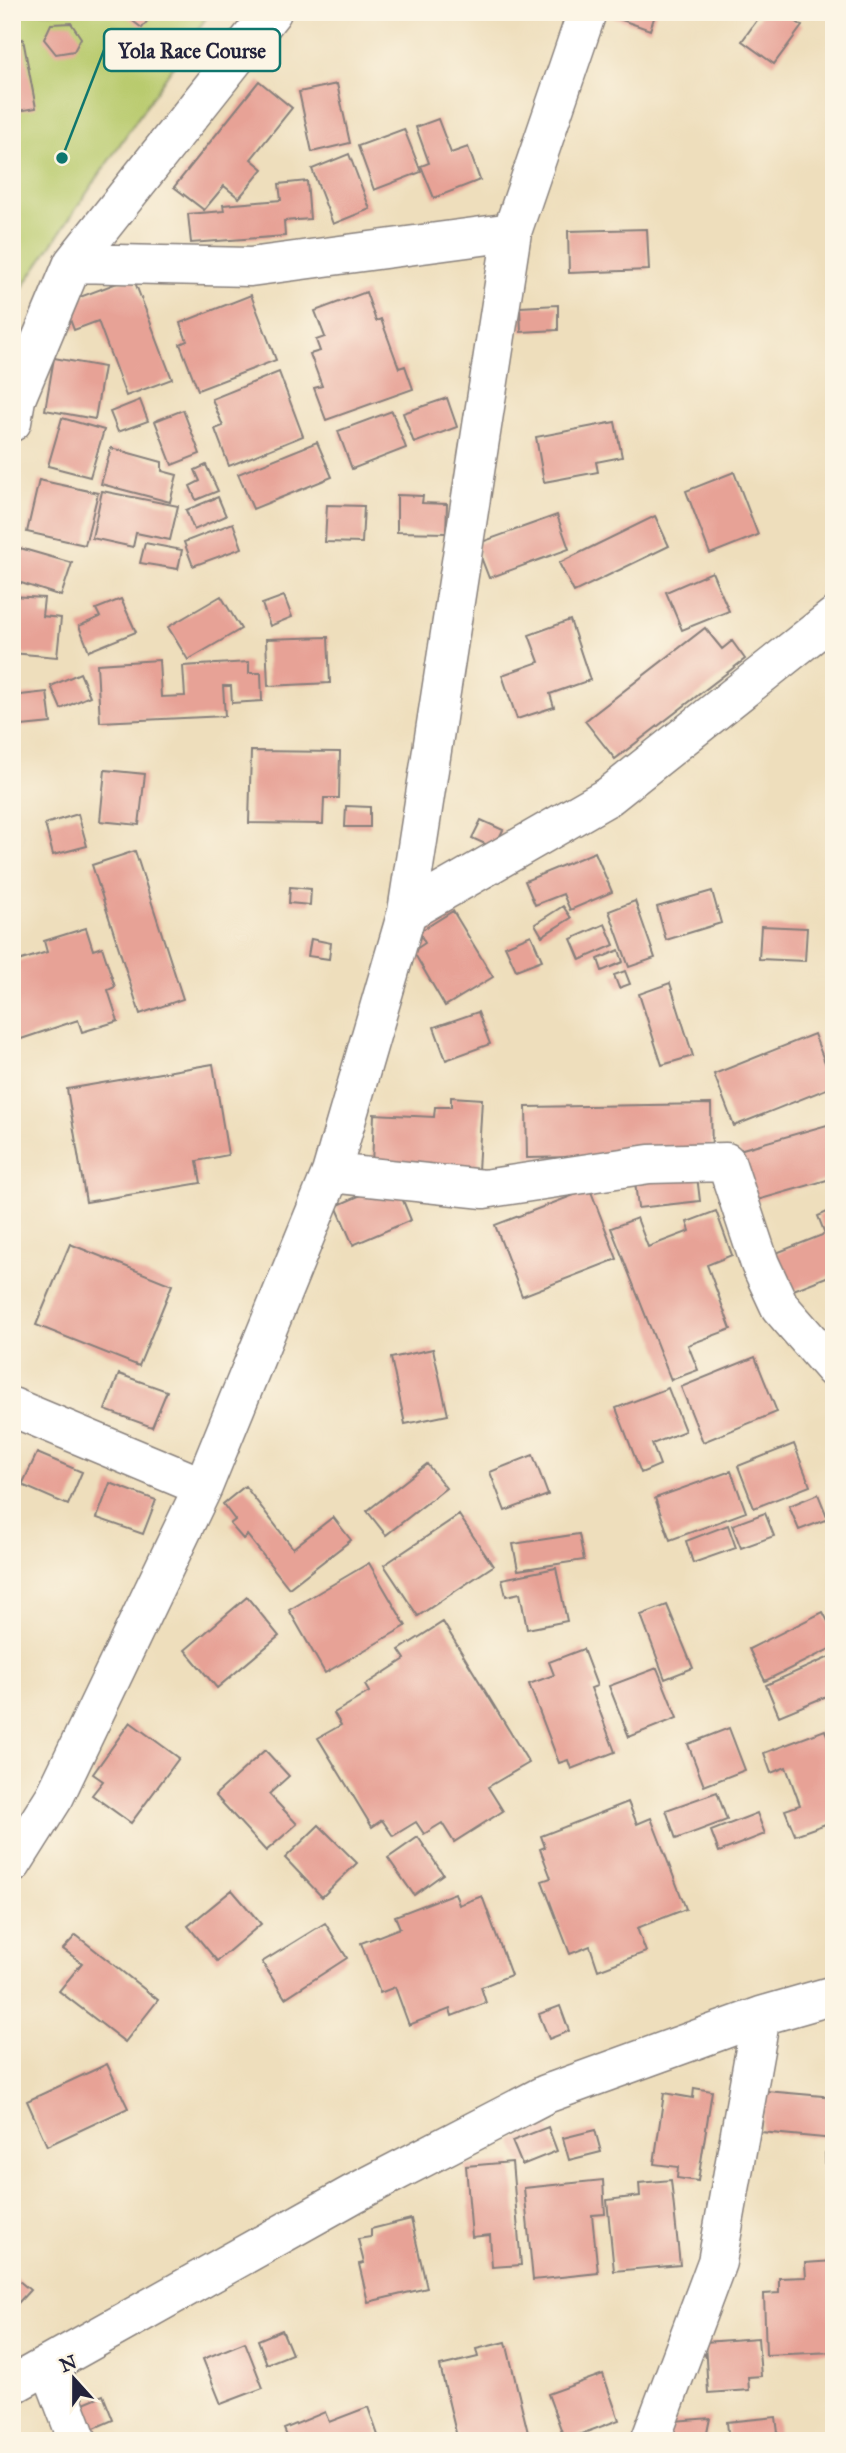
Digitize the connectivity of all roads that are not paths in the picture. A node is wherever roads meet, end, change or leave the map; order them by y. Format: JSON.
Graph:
{"nodes":[{"id":1,"x":272,"y":12,"type":"edge"},
{"id":2,"x":587,"y":12,"type":"edge"},
{"id":3,"x":512,"y":232,"type":"junction"},
{"id":4,"x":73,"y":263,"type":"junction"},
{"id":5,"x":14,"y":407,"type":"edge"},
{"id":6,"x":834,"y":617,"type":"edge"},
{"id":7,"x":407,"y":912,"type":"junction"},
{"id":8,"x":331,"y":1172,"type":"junction"},
{"id":9,"x":834,"y":1369,"type":"edge"},
{"id":10,"x":12,"y":1407,"type":"edge"},
{"id":11,"x":203,"y":1487,"type":"junction"},
{"id":12,"x":12,"y":1864,"type":"edge"},
{"id":13,"x":834,"y":1995,"type":"edge"},
{"id":14,"x":761,"y":2016,"type":"junction"},
{"id":15,"x":48,"y":2365,"type":"junction"},
{"id":16,"x":12,"y":2385,"type":"edge"},
{"id":17,"x":78,"y":2441,"type":"edge"},
{"id":18,"x":650,"y":2441,"type":"edge"}],
"edges":[{"from":1,"to":4,"type":"street"},
{"from":2,"to":3,"type":"street"},
{"from":3,"to":4,"type":"street"},
{"from":3,"to":7,"type":"street"},
{"from":4,"to":5,"type":"street"},
{"from":6,"to":7,"type":"street"},
{"from":7,"to":8,"type":"street"},
{"from":8,"to":9,"type":"street"},
{"from":8,"to":11,"type":"street"},
{"from":10,"to":11,"type":"street"},
{"from":11,"to":12,"type":"street"},
{"from":13,"to":14,"type":"street"},
{"from":14,"to":15,"type":"street"},
{"from":14,"to":18,"type":"street"},
{"from":15,"to":16,"type":"street"},
{"from":15,"to":17,"type":"street"}]}
